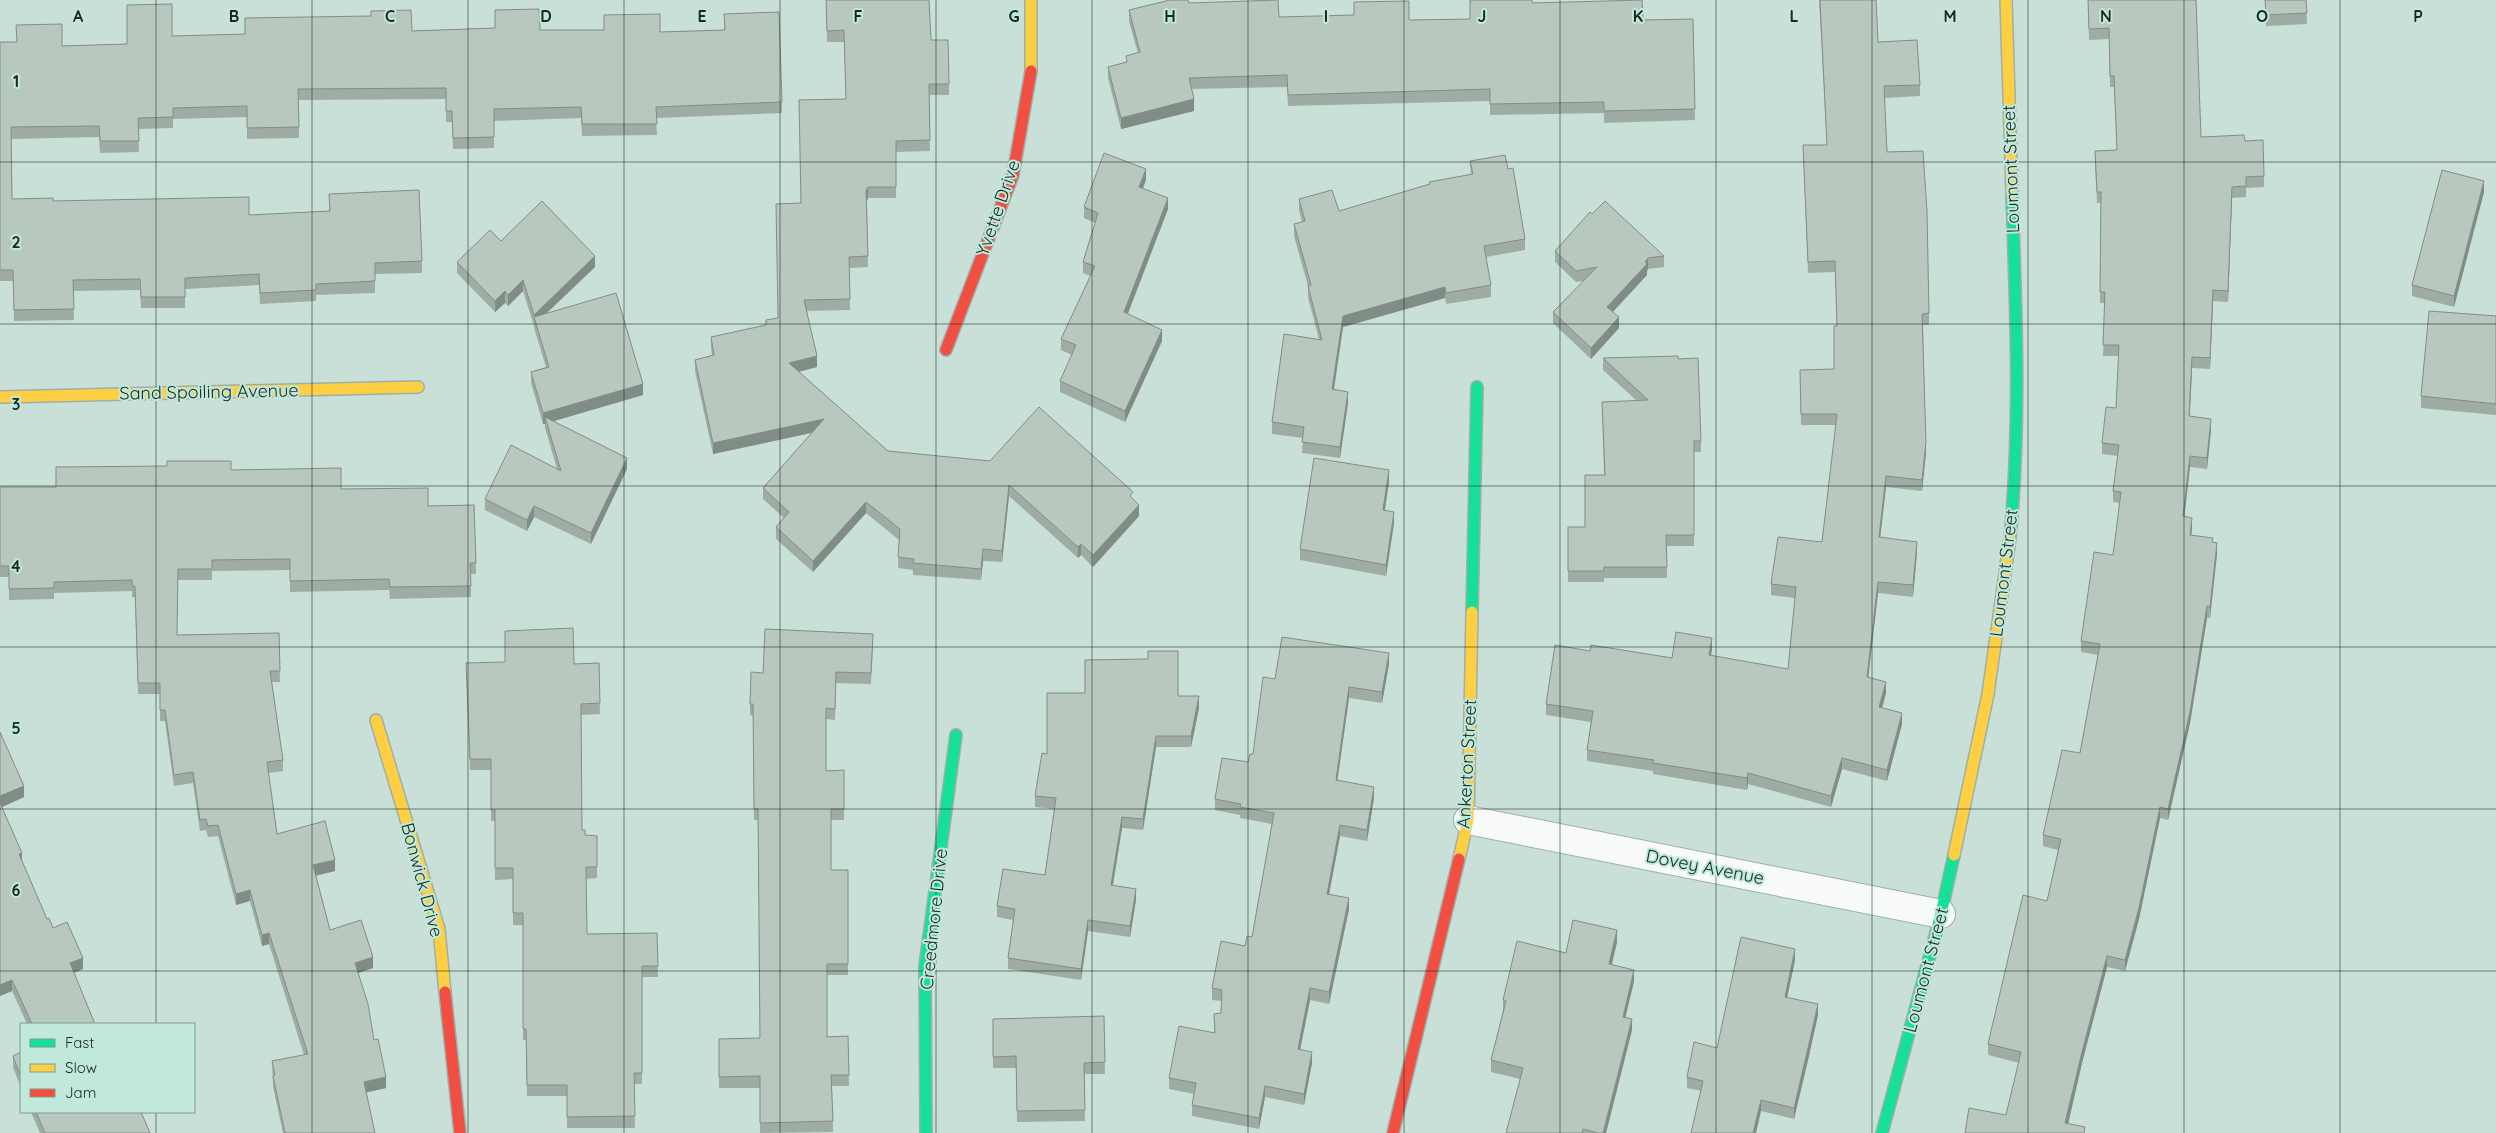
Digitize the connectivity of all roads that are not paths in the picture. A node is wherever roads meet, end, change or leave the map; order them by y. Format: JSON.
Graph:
{"nodes":[{"id":1,"x":1031,"y":0,"type":"edge"},
{"id":2,"x":2006,"y":0,"type":"edge"},
{"id":3,"x":946,"y":350,"type":"dead end"},
{"id":4,"x":418,"y":387,"type":"dead end"},
{"id":5,"x":1477,"y":387,"type":"dead end"},
{"id":6,"x":0,"y":397,"type":"edge"},
{"id":7,"x":376,"y":720,"type":"dead end"},
{"id":8,"x":956,"y":735,"type":"dead end"},
{"id":9,"x":1468,"y":820,"type":"junction"},
{"id":10,"x":1942,"y":914,"type":"junction"},
{"id":11,"x":460,"y":1133,"type":"edge"},
{"id":12,"x":926,"y":1133,"type":"edge"},
{"id":13,"x":1393,"y":1133,"type":"edge"},
{"id":14,"x":1882,"y":1133,"type":"edge"}],
"edges":[{"from":1,"to":3,"type":"street","name":"Yvette Drive"},
{"from":2,"to":10,"type":"street","name":"Loumont Street"},
{"from":4,"to":6,"type":"street","name":"Sand Spoiling Avenue"},
{"from":5,"to":9,"type":"street","name":"Ankerton Street"},
{"from":7,"to":11,"type":"street","name":"Bonwick Drive"},
{"from":8,"to":12,"type":"street","name":"Creedmore Drive"},
{"from":9,"to":10,"type":"street","name":"Dovey Avenue"},
{"from":9,"to":13,"type":"street","name":"Ankerton Street"},
{"from":10,"to":14,"type":"street","name":"Loumont Street"}]}
